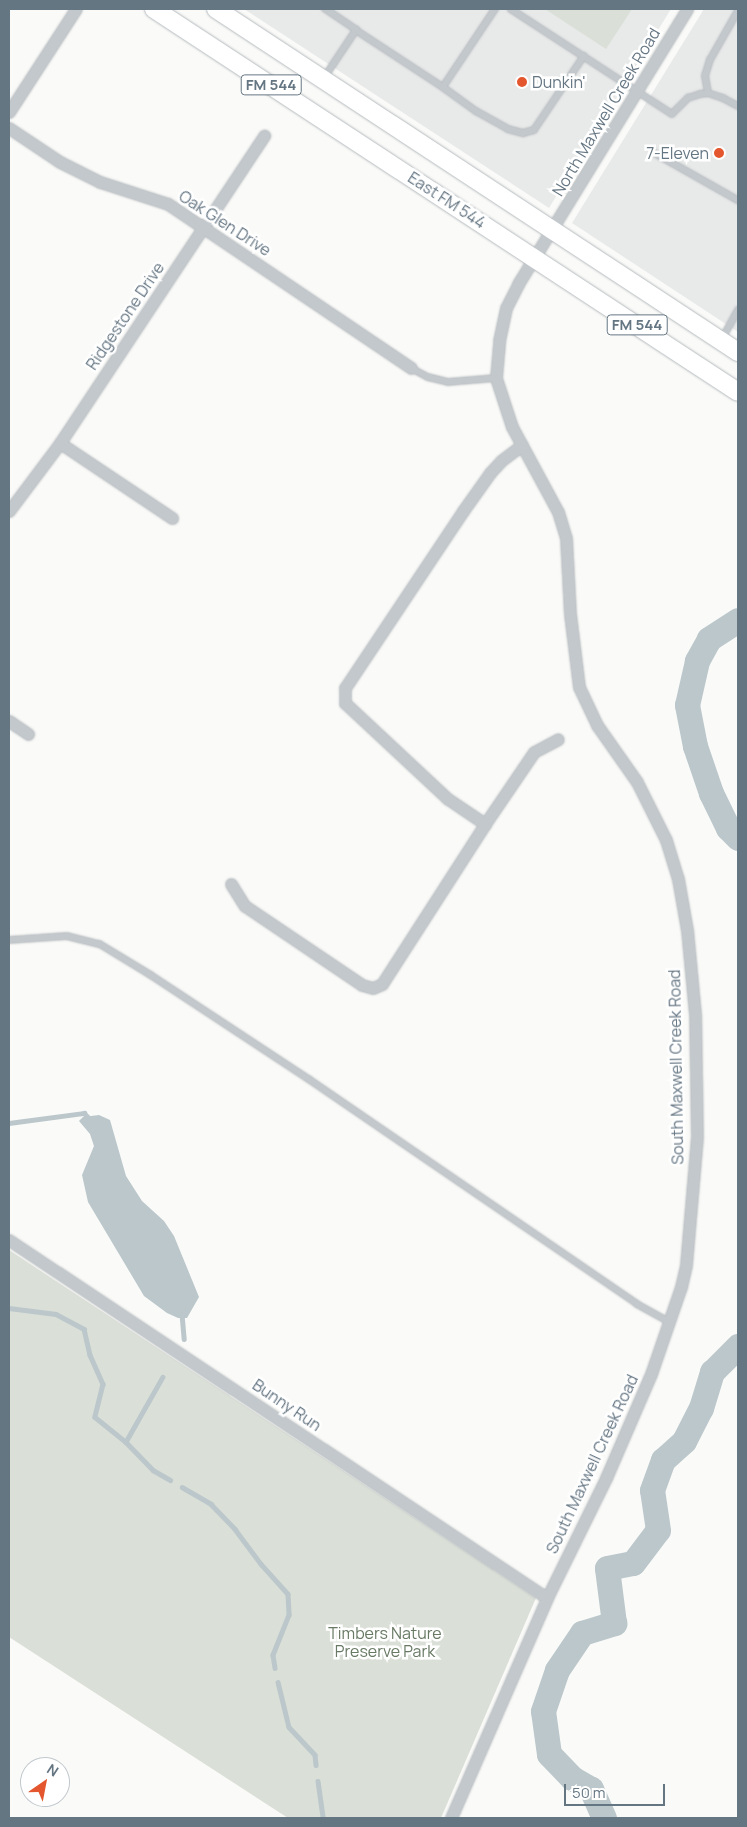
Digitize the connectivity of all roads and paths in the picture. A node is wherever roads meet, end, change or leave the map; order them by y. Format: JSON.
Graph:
{"nodes":[{"id":1,"x":76,"y":9,"type":"edge"},
{"id":2,"x":154,"y":9,"type":"edge"},
{"id":3,"x":216,"y":9,"type":"edge"},
{"id":4,"x":325,"y":9,"type":"edge"},
{"id":5,"x":495,"y":9,"type":"edge"},
{"id":6,"x":511,"y":9,"type":"edge"},
{"id":7,"x":687,"y":9,"type":"edge"},
{"id":8,"x":738,"y":11,"type":"edge"},
{"id":9,"x":356,"y":30,"type":"junction"},
{"id":10,"x":584,"y":56,"type":"junction"},
{"id":11,"x":323,"y":80,"type":"junction"},
{"id":12,"x":443,"y":87,"type":"junction"},
{"id":13,"x":638,"y":90,"type":"junction"},
{"id":14,"x":708,"y":93,"type":"junction"},
{"id":15,"x":738,"y":106,"type":"edge"},
{"id":16,"x":9,"y":112,"type":"edge"},
{"id":17,"x":9,"y":128,"type":"edge"},
{"id":18,"x":264,"y":136,"type":"dead end"},
{"id":19,"x":653,"y":152,"type":"dead end"},
{"id":20,"x":738,"y":200,"type":"edge"},
{"id":21,"x":203,"y":227,"type":"junction"},
{"id":22,"x":552,"y":232,"type":"junction"},
{"id":23,"x":535,"y":258,"type":"junction"},
{"id":24,"x":738,"y":310,"type":"edge"},
{"id":25,"x":721,"y":341,"type":"junction"},
{"id":26,"x":738,"y":352,"type":"edge"},
{"id":27,"x":411,"y":368,"type":"joint"},
{"id":28,"x":496,"y":378,"type":"junction"},
{"id":29,"x":738,"y":392,"type":"edge"},
{"id":30,"x":60,"y":442,"type":"junction"},
{"id":31,"x":522,"y":446,"type":"junction"},
{"id":32,"x":9,"y":511,"type":"edge"},
{"id":33,"x":172,"y":518,"type":"dead end"},
{"id":34,"x":9,"y":721,"type":"edge"},
{"id":35,"x":28,"y":734,"type":"dead end"},
{"id":36,"x":558,"y":740,"type":"dead end"},
{"id":37,"x":485,"y":824,"type":"junction"},
{"id":38,"x":231,"y":884,"type":"dead end"},
{"id":39,"x":9,"y":940,"type":"edge"},
{"id":40,"x":9,"y":1240,"type":"edge"},
{"id":41,"x":670,"y":1322,"type":"junction"},
{"id":42,"x":547,"y":1598,"type":"junction"},
{"id":43,"x":451,"y":1818,"type":"edge"}],
"edges":[{"from":1,"to":16,"type":"street"},
{"from":2,"to":23,"type":"main road","name":"East FM 544","number":"FM 544"},
{"from":3,"to":11,"type":"main road","name":"East FM 544","number":"FM 544"},
{"from":4,"to":9,"type":"lane"},
{"from":5,"to":12,"type":"lane"},
{"from":6,"to":10,"type":"lane"},
{"from":7,"to":13,"type":"street","name":"North Maxwell Creek Road"},
{"from":8,"to":14,"type":"lane"},
{"from":9,"to":11,"type":"lane"},
{"from":9,"to":12,"type":"lane"},
{"from":10,"to":12,"type":"lane"},
{"from":10,"to":13,"type":"lane"},
{"from":11,"to":22,"type":"main road","name":"East FM 544","number":"FM 544"},
{"from":13,"to":14,"type":"lane"},
{"from":13,"to":22,"type":"street","name":"North Maxwell Creek Road"},
{"from":14,"to":15,"type":"lane"},
{"from":17,"to":21,"type":"street","name":"Oak Glen Drive"},
{"from":18,"to":21,"type":"street","name":"Ridgestone Drive"},
{"from":19,"to":20,"type":"lane"},
{"from":21,"to":27,"type":"street","name":"Oak Glen Drive"},
{"from":21,"to":30,"type":"street","name":"Ridgestone Drive"},
{"from":22,"to":23,"type":"street","name":"North Maxwell Creek Road"},
{"from":22,"to":25,"type":"main road","name":"East FM 544","number":"FM 544"},
{"from":23,"to":28,"type":"street","name":"South Maxwell Creek Road"},
{"from":23,"to":29,"type":"main road","name":"East FM 544","number":"FM 544"},
{"from":24,"to":25,"type":"lane"},
{"from":25,"to":26,"type":"main road","name":"East FM 544","number":"FM 544"},
{"from":27,"to":28,"type":"lane"},
{"from":28,"to":31,"type":"street","name":"South Maxwell Creek Road"},
{"from":30,"to":32,"type":"street","name":"Ridgestone Drive"},
{"from":30,"to":33,"type":"street"},
{"from":31,"to":37,"type":"street"},
{"from":31,"to":41,"type":"street","name":"South Maxwell Creek Road"},
{"from":34,"to":35,"type":"street"},
{"from":36,"to":37,"type":"street"},
{"from":37,"to":38,"type":"street"},
{"from":39,"to":41,"type":"lane"},
{"from":40,"to":42,"type":"street","name":"Bunny Run"},
{"from":41,"to":42,"type":"street","name":"South Maxwell Creek Road"},
{"from":42,"to":43,"type":"street","name":"South Maxwell Creek Road"}]}
